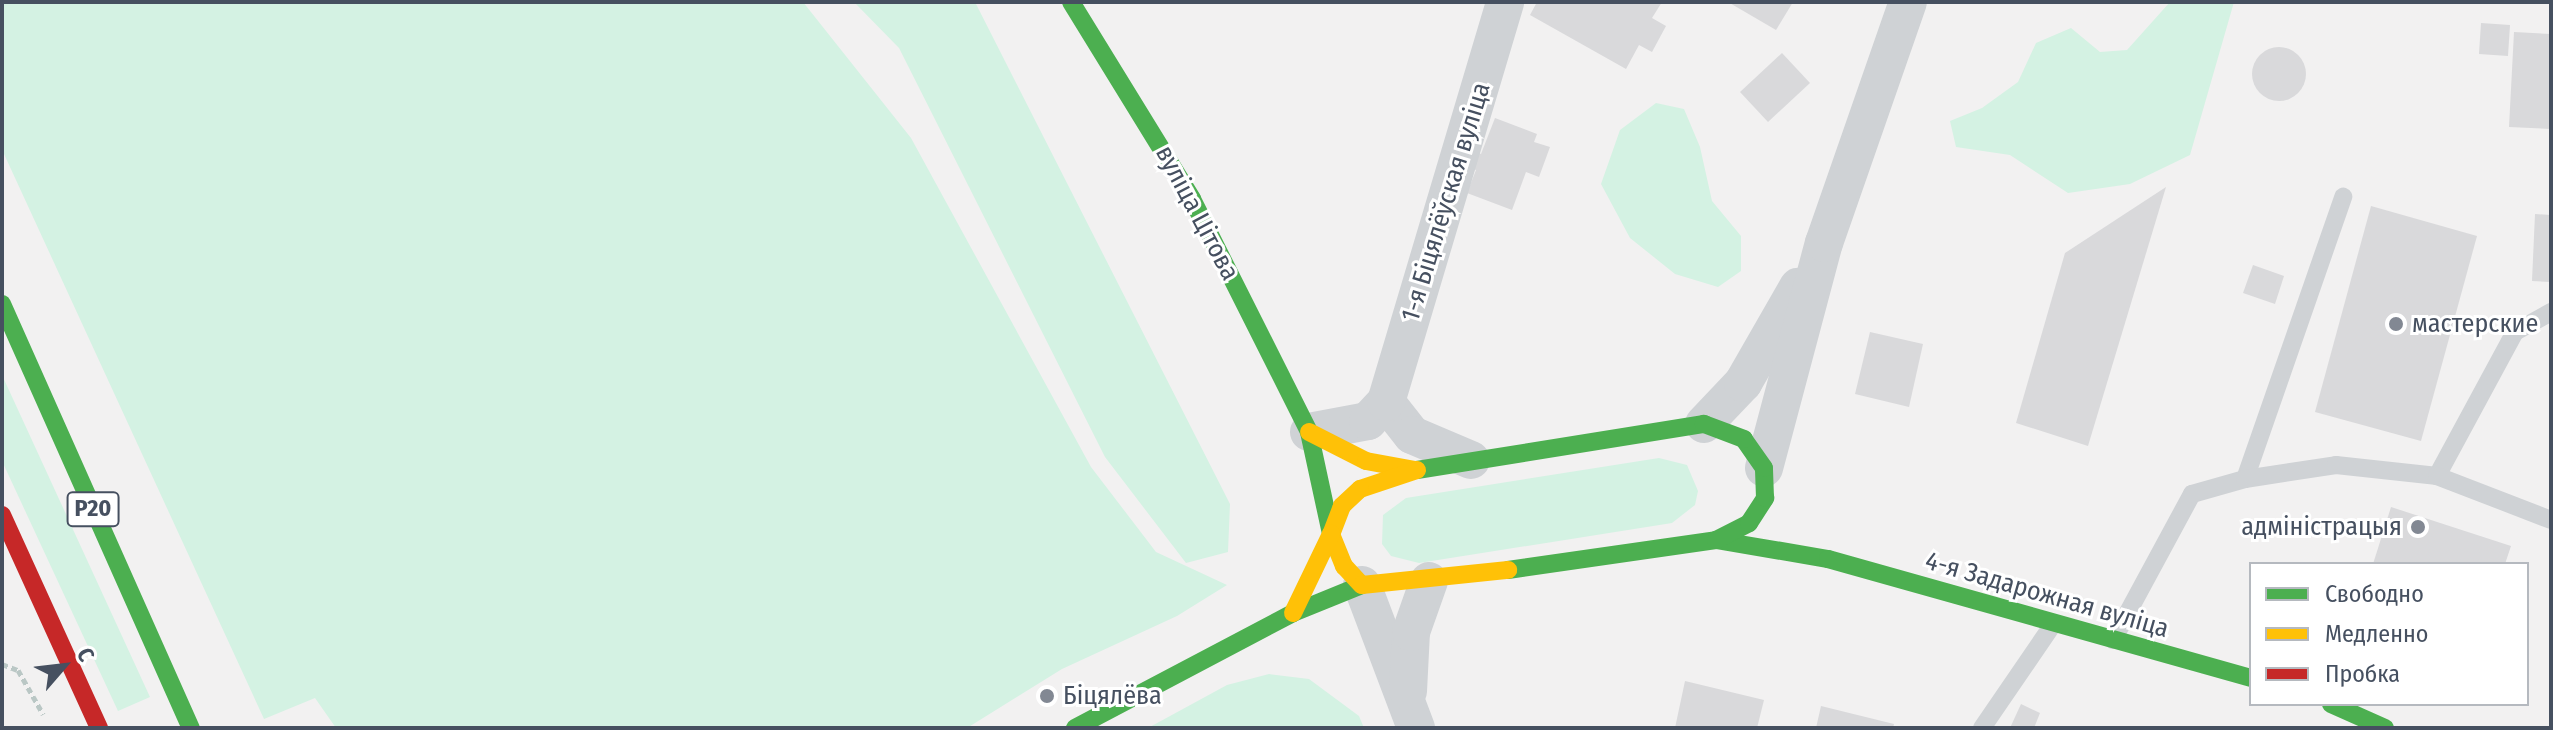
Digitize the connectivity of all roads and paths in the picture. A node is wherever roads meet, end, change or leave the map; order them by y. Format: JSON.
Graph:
{"nodes":[{"id":1,"x":1071,"y":2,"type":"edge"},
{"id":2,"x":1505,"y":2,"type":"edge"},
{"id":3,"x":1908,"y":2,"type":"edge"},
{"id":4,"x":2343,"y":197,"type":"dead end"},
{"id":5,"x":1824,"y":243,"type":"junction"},
{"id":6,"x":2,"y":304,"type":"edge"},
{"id":7,"x":2551,"y":312,"type":"edge"},
{"id":8,"x":1386,"y":402,"type":"junction"},
{"id":9,"x":1704,"y":424,"type":"junction"},
{"id":10,"x":1309,"y":432,"type":"junction"},
{"id":11,"x":1471,"y":460,"type":"junction"},
{"id":12,"x":1415,"y":470,"type":"junction"},
{"id":13,"x":2437,"y":476,"type":"junction"},
{"id":14,"x":2245,"y":479,"type":"junction"},
{"id":15,"x":1764,"y":483,"type":"junction"},
{"id":16,"x":2,"y":515,"type":"edge"},
{"id":17,"x":1783,"y":516,"type":"dead end"},
{"id":18,"x":2551,"y":520,"type":"edge"},
{"id":19,"x":1801,"y":533,"type":"dead end"},
{"id":20,"x":1331,"y":534,"type":"junction"},
{"id":21,"x":1716,"y":540,"type":"junction"},
{"id":22,"x":1828,"y":559,"type":"junction"},
{"id":23,"x":1429,"y":581,"type":"junction"},
{"id":24,"x":1362,"y":585,"type":"junction"},
{"id":25,"x":1293,"y":613,"type":"junction"},
{"id":26,"x":2054,"y":623,"type":"junction"},
{"id":27,"x":2112,"y":642,"type":"junction"},
{"id":28,"x":2,"y":664,"type":"edge"},
{"id":29,"x":2249,"y":677,"type":"edge"},
{"id":30,"x":2336,"y":706,"type":"edge"},
{"id":31,"x":1412,"y":717,"type":"edge"},
{"id":32,"x":188,"y":721,"type":"edge"},
{"id":33,"x":51,"y":728,"type":"edge"},
{"id":34,"x":99,"y":728,"type":"edge"},
{"id":35,"x":1075,"y":728,"type":"edge"},
{"id":36,"x":1982,"y":728,"type":"edge"},
{"id":37,"x":2385,"y":728,"type":"edge"}],
"edges":[{"from":1,"to":10,"type":"main road","name":"вуліца Цітова"},
{"from":2,"to":8,"type":"street","name":"1-я Біцялёўская вуліца"},
{"from":3,"to":5,"type":"street"},
{"from":4,"to":14,"type":"lane"},
{"from":5,"to":9,"type":"street"},
{"from":5,"to":15,"type":"street"},
{"from":6,"to":32,"type":"main road","number":"Р20"},
{"from":7,"to":13,"type":"lane"},
{"from":8,"to":10,"type":"street"},
{"from":8,"to":11,"type":"street"},
{"from":9,"to":11,"type":"main road"},
{"from":9,"to":15,"type":"main road"},
{"from":10,"to":12,"type":"main road"},
{"from":10,"to":20,"type":"main road","name":"вуліца Цітова"},
{"from":11,"to":12,"type":"main road"},
{"from":12,"to":20,"type":"main road"},
{"from":13,"to":14,"type":"lane"},
{"from":13,"to":18,"type":"lane"},
{"from":14,"to":27,"type":"lane"},
{"from":15,"to":17,"type":"main road"},
{"from":15,"to":21,"type":"main road"},
{"from":16,"to":34,"type":"main road"},
{"from":19,"to":22,"type":"main road","name":"4-я Задарожная вуліца"},
{"from":20,"to":24,"type":"main road","name":"вуліца Цітова"},
{"from":20,"to":25,"type":"main road"},
{"from":21,"to":22,"type":"main road","name":"4-я Задарожная вуліца"},
{"from":21,"to":23,"type":"main road"},
{"from":22,"to":26,"type":"main road","name":"4-я Задарожная вуліца"},
{"from":23,"to":24,"type":"main road"},
{"from":23,"to":31,"type":"street"},
{"from":24,"to":25,"type":"main road"},
{"from":24,"to":31,"type":"street"},
{"from":25,"to":35,"type":"main road"},
{"from":26,"to":27,"type":"main road","name":"4-я Задарожная вуліца"},
{"from":26,"to":36,"type":"lane"},
{"from":27,"to":29,"type":"main road","name":"4-я Задарожная вуліца"},
{"from":28,"to":33,"type":"path"},
{"from":30,"to":37,"type":"main road"}]}
